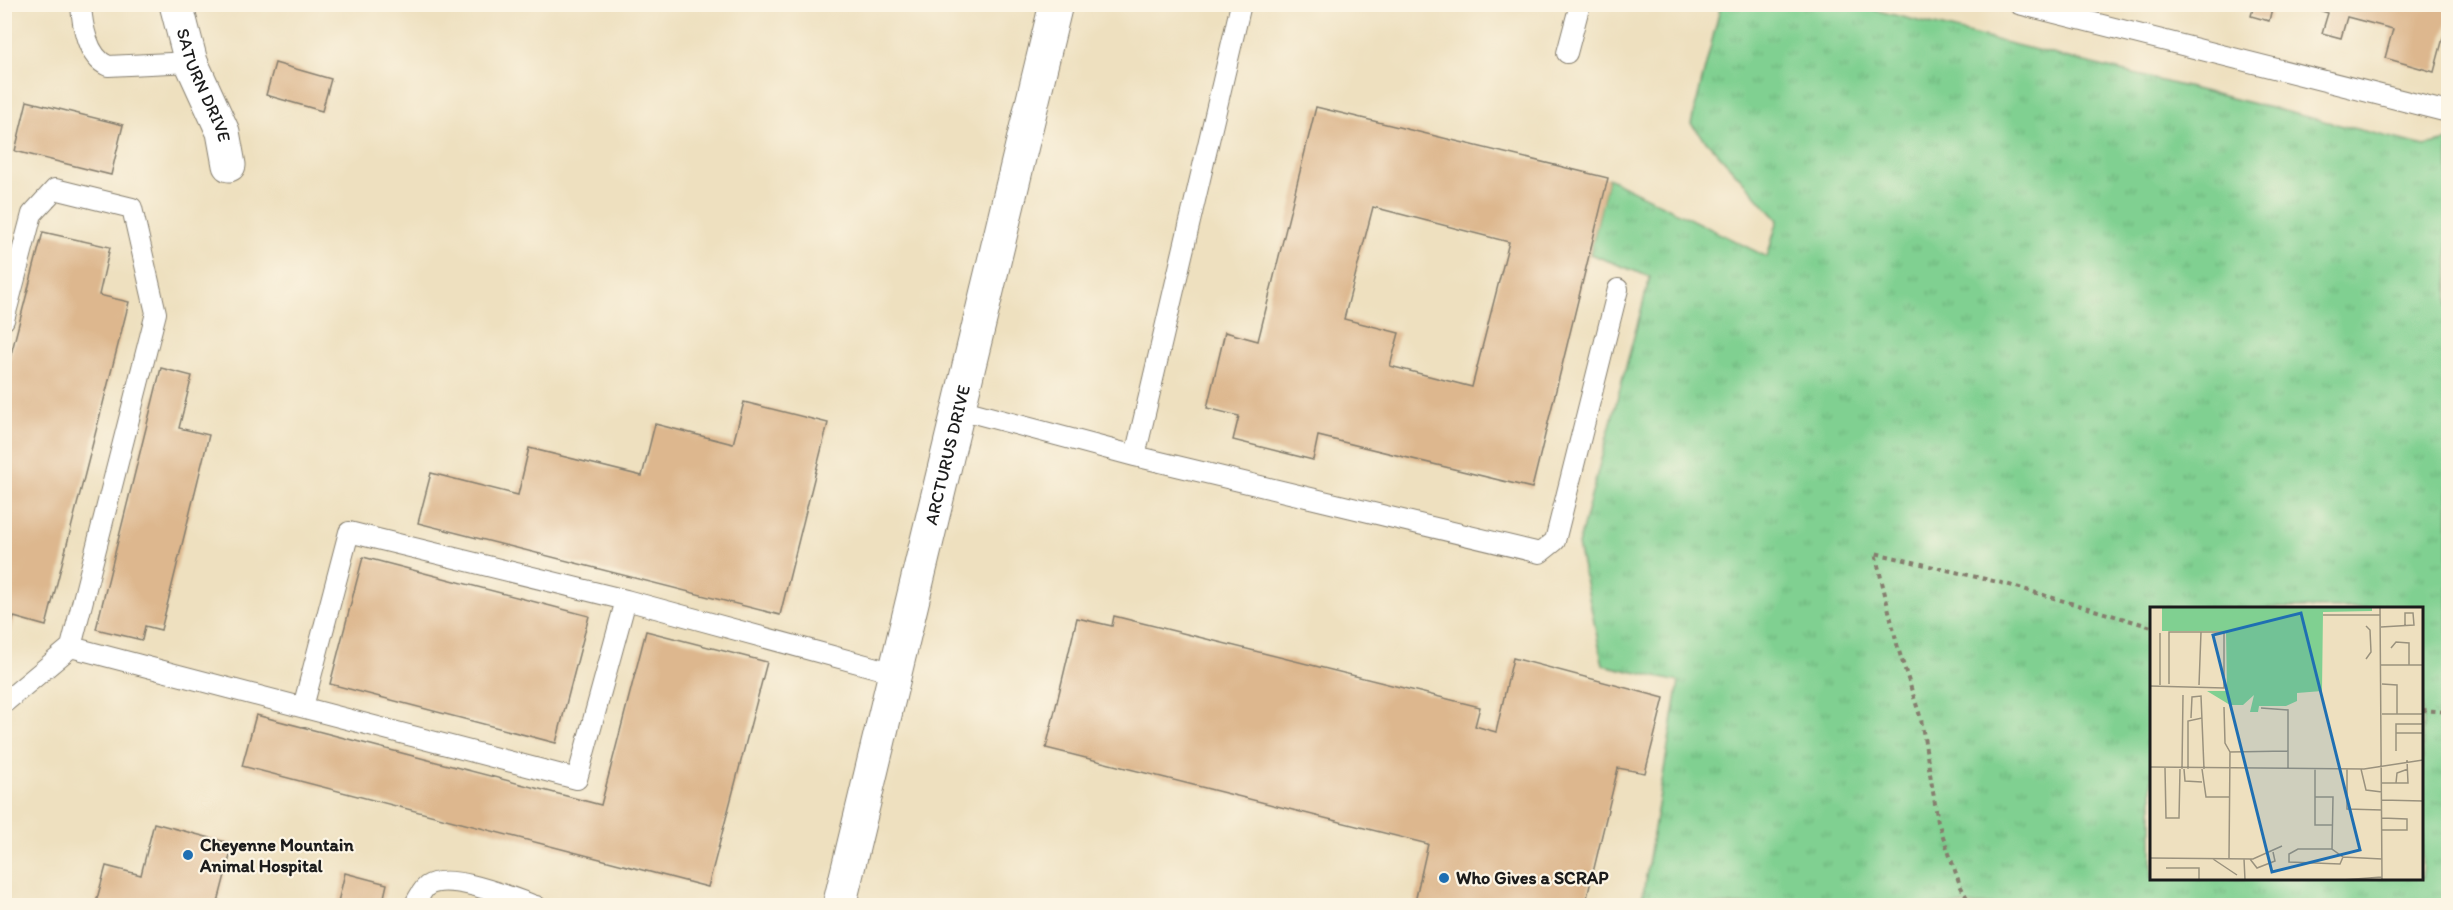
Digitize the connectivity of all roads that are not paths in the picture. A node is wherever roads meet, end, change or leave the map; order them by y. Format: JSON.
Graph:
{"nodes":[{"id":1,"x":81,"y":4,"type":"edge"},
{"id":2,"x":176,"y":4,"type":"edge"},
{"id":3,"x":1056,"y":4,"type":"edge"},
{"id":4,"x":1241,"y":4,"type":"edge"},
{"id":5,"x":1580,"y":4,"type":"edge"},
{"id":6,"x":2019,"y":4,"type":"edge"},
{"id":7,"x":1567,"y":53,"type":"dead end"},
{"id":8,"x":190,"y":62,"type":"junction"},
{"id":9,"x":2448,"y":112,"type":"edge"},
{"id":10,"x":229,"y":165,"type":"dead end"},
{"id":11,"x":1618,"y":289,"type":"dead end"},
{"id":12,"x":4,"y":320,"type":"edge"},
{"id":13,"x":959,"y":409,"type":"junction"},
{"id":14,"x":1135,"y":456,"type":"junction"},
{"id":15,"x":626,"y":600,"type":"junction"},
{"id":16,"x":71,"y":647,"type":"junction"},
{"id":17,"x":895,"y":673,"type":"junction"},
{"id":18,"x":4,"y":703,"type":"edge"},
{"id":19,"x":303,"y":707,"type":"junction"},
{"id":20,"x":414,"y":906,"type":"edge"},
{"id":21,"x":536,"y":906,"type":"edge"},
{"id":22,"x":839,"y":906,"type":"edge"}],
"edges":[{"from":1,"to":8,"type":"lane"},
{"from":2,"to":8,"type":"street","name":"SATURN DRIVE"},
{"from":3,"to":13,"type":"street","name":"ARCTURUS DRIVE"},
{"from":4,"to":14,"type":"lane"},
{"from":5,"to":7,"type":"lane"},
{"from":6,"to":9,"type":"lane"},
{"from":8,"to":10,"type":"street","name":"SATURN DRIVE"},
{"from":11,"to":14,"type":"lane"},
{"from":12,"to":16,"type":"lane"},
{"from":13,"to":14,"type":"lane"},
{"from":13,"to":17,"type":"street","name":"ARCTURUS DRIVE"},
{"from":15,"to":17,"type":"lane"},
{"from":15,"to":19,"type":"lane"},
{"from":15,"to":19,"type":"lane"},
{"from":16,"to":18,"type":"lane"},
{"from":16,"to":19,"type":"lane"},
{"from":17,"to":22,"type":"street","name":"ARCTURUS DRIVE"},
{"from":20,"to":21,"type":"lane"}]}
